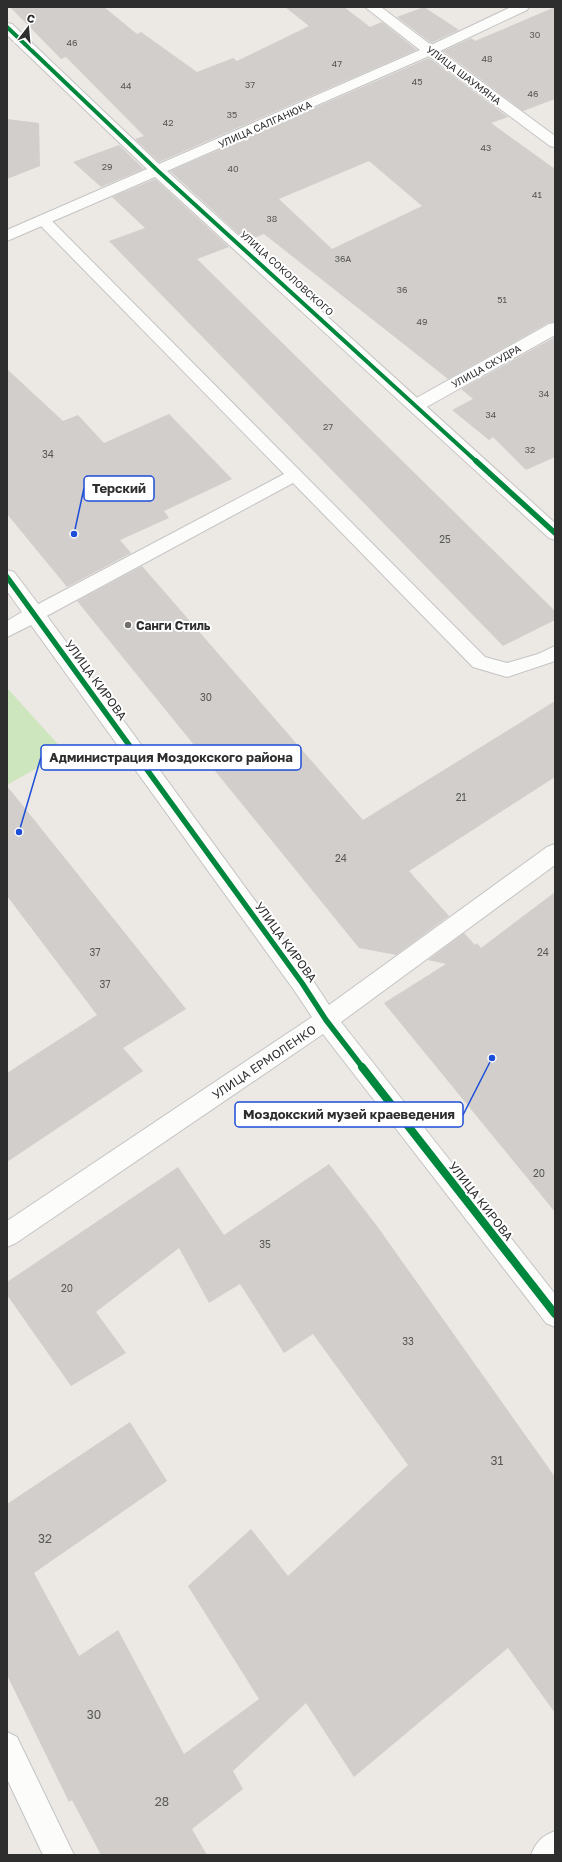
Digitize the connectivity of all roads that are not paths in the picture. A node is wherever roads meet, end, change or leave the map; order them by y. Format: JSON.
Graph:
{"nodes":[{"id":1,"x":372,"y":7,"type":"edge"},
{"id":2,"x":522,"y":7,"type":"edge"},
{"id":3,"x":7,"y":27,"type":"edge"},
{"id":4,"x":431,"y":50,"type":"junction"},
{"id":5,"x":555,"y":143,"type":"edge"},
{"id":6,"x":158,"y":171,"type":"junction"},
{"id":7,"x":43,"y":220,"type":"junction"},
{"id":8,"x":7,"y":236,"type":"edge"},
{"id":9,"x":555,"y":328,"type":"edge"},
{"id":10,"x":417,"y":405,"type":"junction"},
{"id":11,"x":295,"y":475,"type":"junction"},
{"id":12,"x":555,"y":533,"type":"edge"},
{"id":13,"x":7,"y":577,"type":"edge"},
{"id":14,"x":35,"y":614,"type":"junction"},
{"id":15,"x":7,"y":630,"type":"edge"},
{"id":16,"x":555,"y":653,"type":"edge"},
{"id":17,"x":555,"y":853,"type":"edge"},
{"id":18,"x":326,"y":1020,"type":"junction"},
{"id":19,"x":7,"y":1236,"type":"edge"},
{"id":20,"x":555,"y":1314,"type":"edge"},
{"id":21,"x":7,"y":1747,"type":"edge"},
{"id":22,"x":555,"y":1846,"type":"edge"},
{"id":23,"x":59,"y":1855,"type":"edge"},
{"id":24,"x":546,"y":1855,"type":"edge"}],
"edges":[{"from":1,"to":4,"type":"street","name":"УЛИЦА ШАУМЯНА"},
{"from":2,"to":4,"type":"street","name":"УЛИЦА САЛГАНЮКА"},
{"from":3,"to":6,"type":"street","name":"УЛИЦА СОКОЛОВСКОГО"},
{"from":4,"to":5,"type":"street","name":"УЛИЦА ШАУМЯНА"},
{"from":4,"to":6,"type":"street","name":"УЛИЦА САЛГАНЮКА"},
{"from":6,"to":7,"type":"street","name":"УЛИЦА САЛГАНЮКА"},
{"from":6,"to":10,"type":"street","name":"УЛИЦА СОКОЛОВСКОГО"},
{"from":7,"to":8,"type":"street","name":"УЛИЦА САЛГАНЮКА"},
{"from":7,"to":11,"type":"lane"},
{"from":9,"to":10,"type":"street","name":"УЛИЦА СКУДРА"},
{"from":10,"to":12,"type":"street","name":"УЛИЦА СОКОЛОВСКОГО"},
{"from":11,"to":14,"type":"lane"},
{"from":11,"to":16,"type":"lane"},
{"from":13,"to":14,"type":"street","name":"УЛИЦА КИРОВА"},
{"from":14,"to":15,"type":"street"},
{"from":14,"to":18,"type":"street","name":"УЛИЦА КИРОВА"},
{"from":17,"to":18,"type":"street","name":"УЛИЦА ЕРМОЛЕНКО"},
{"from":18,"to":19,"type":"street","name":"УЛИЦА ЕРМОЛЕНКО"},
{"from":18,"to":20,"type":"street","name":"УЛИЦА КИРОВА"},
{"from":21,"to":23,"type":"street"},
{"from":22,"to":24,"type":"street"}]}
